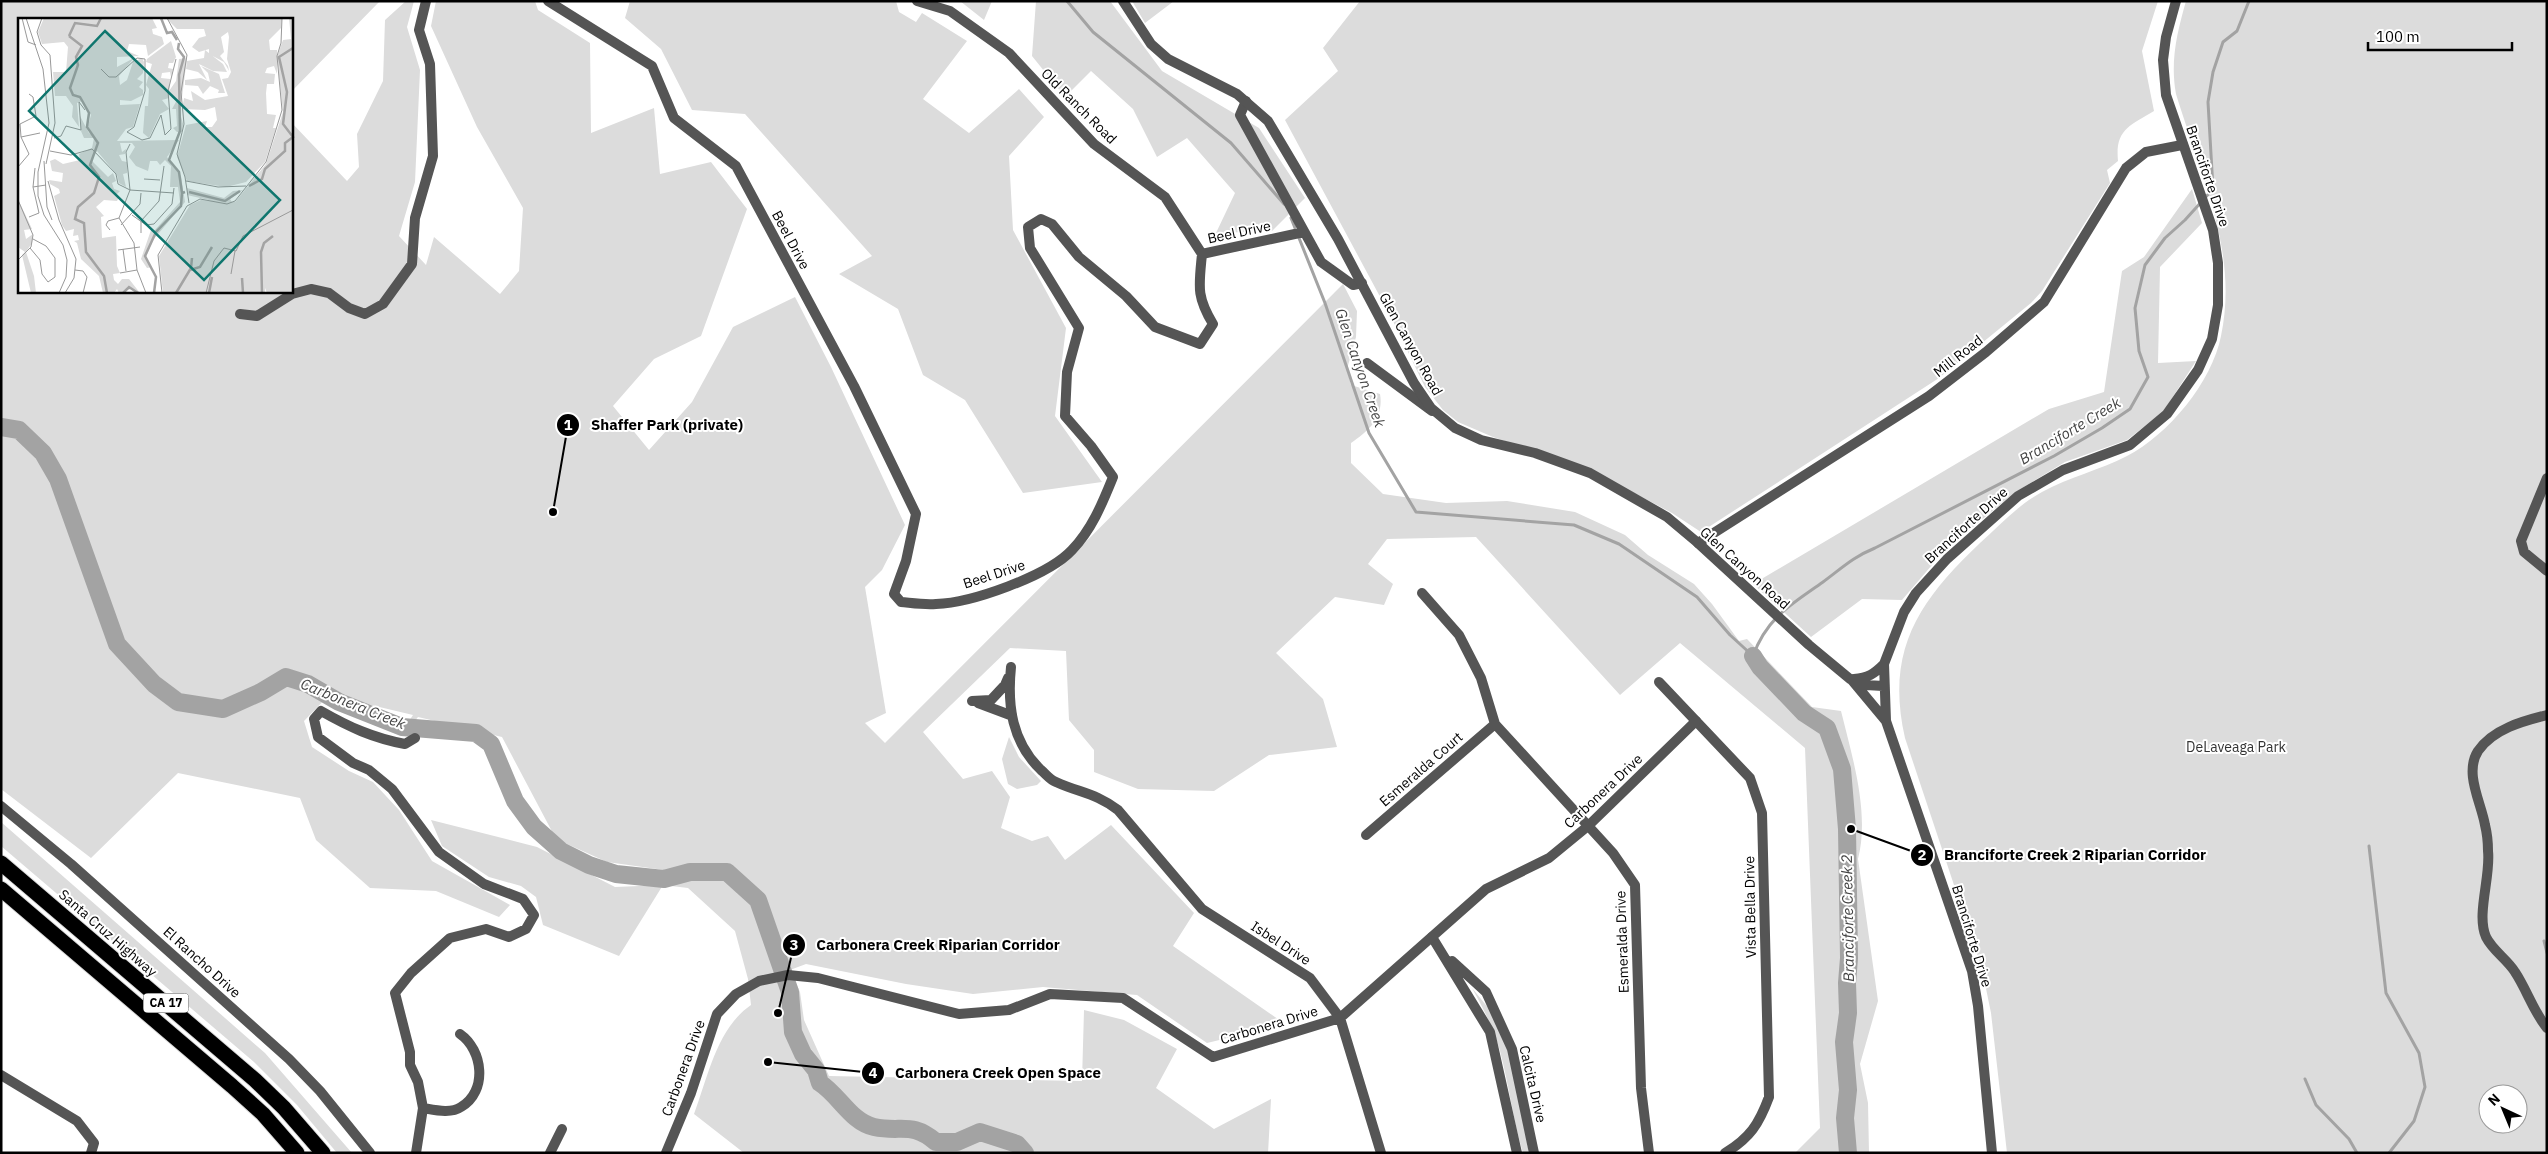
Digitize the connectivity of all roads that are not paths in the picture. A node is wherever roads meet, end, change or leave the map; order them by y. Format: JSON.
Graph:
{"nodes":[{"id":1,"x":426,"y":1,"type":"edge"},
{"id":2,"x":548,"y":1,"type":"edge"},
{"id":3,"x":916,"y":1,"type":"edge"},
{"id":4,"x":1123,"y":1,"type":"edge"},
{"id":5,"x":2176,"y":1,"type":"edge"},
{"id":6,"x":1246,"y":101,"type":"junction"},
{"id":7,"x":2182,"y":145,"type":"junction"},
{"id":8,"x":1302,"y":228,"type":"junction"},
{"id":9,"x":1202,"y":254,"type":"junction"},
{"id":10,"x":1362,"y":283,"type":"junction"},
{"id":11,"x":240,"y":314,"type":"dead end"},
{"id":12,"x":1367,"y":363,"type":"dead end"},
{"id":13,"x":1455,"y":428,"type":"junction"},
{"id":14,"x":2547,"y":478,"type":"edge"},
{"id":15,"x":1698,"y":543,"type":"junction"},
{"id":16,"x":2547,"y":571,"type":"edge"},
{"id":17,"x":1422,"y":592,"type":"dead end"},
{"id":18,"x":1884,"y":664,"type":"junction"},
{"id":19,"x":1850,"y":679,"type":"junction"},
{"id":20,"x":1659,"y":682,"type":"dead end"},
{"id":21,"x":1883,"y":686,"type":"junction"},
{"id":22,"x":1010,"y":715,"type":"junction"},
{"id":23,"x":2547,"y":715,"type":"edge"},
{"id":24,"x":1886,"y":721,"type":"junction"},
{"id":25,"x":1696,"y":722,"type":"junction"},
{"id":26,"x":1495,"y":724,"type":"junction"},
{"id":27,"x":415,"y":738,"type":"dead end"},
{"id":28,"x":1,"y":806,"type":"edge"},
{"id":29,"x":1588,"y":826,"type":"junction"},
{"id":30,"x":1366,"y":835,"type":"dead end"},
{"id":31,"x":1,"y":862,"type":"edge"},
{"id":32,"x":1,"y":889,"type":"edge"},
{"id":33,"x":1432,"y":937,"type":"junction"},
{"id":34,"x":1444,"y":954,"type":"junction"},
{"id":35,"x":1340,"y":1018,"type":"junction"},
{"id":36,"x":2547,"y":1028,"type":"edge"},
{"id":37,"x":460,"y":1034,"type":"dead end"},
{"id":38,"x":1,"y":1075,"type":"edge"},
{"id":39,"x":423,"y":1108,"type":"junction"},
{"id":40,"x":562,"y":1130,"type":"dead end"},
{"id":41,"x":91,"y":1153,"type":"edge"},
{"id":42,"x":297,"y":1153,"type":"edge"},
{"id":43,"x":323,"y":1153,"type":"edge"},
{"id":44,"x":370,"y":1153,"type":"edge"},
{"id":45,"x":416,"y":1153,"type":"edge"},
{"id":46,"x":550,"y":1153,"type":"edge"},
{"id":47,"x":666,"y":1153,"type":"edge"},
{"id":48,"x":1381,"y":1153,"type":"edge"},
{"id":49,"x":1517,"y":1153,"type":"edge"},
{"id":50,"x":1534,"y":1153,"type":"edge"},
{"id":51,"x":1649,"y":1153,"type":"edge"},
{"id":52,"x":1725,"y":1153,"type":"edge"},
{"id":53,"x":1992,"y":1153,"type":"edge"}],
"edges":[{"from":1,"to":11,"type":"street"},
{"from":2,"to":9,"type":"street","name":"Beel Drive"},
{"from":3,"to":9,"type":"street","name":"Old Ranch Road"},
{"from":4,"to":6,"type":"street","name":"Glen Canyon Road"},
{"from":5,"to":7,"type":"street","name":"Branciforte Drive"},
{"from":6,"to":8,"type":"street"},
{"from":6,"to":10,"type":"street","name":"Glen Canyon Road"},
{"from":7,"to":15,"type":"street","name":"Mill Road"},
{"from":7,"to":18,"type":"street","name":"Branciforte Drive"},
{"from":8,"to":9,"type":"street","name":"Beel Drive"},
{"from":8,"to":10,"type":"street"},
{"from":10,"to":13,"type":"street","name":"Glen Canyon Road"},
{"from":12,"to":13,"type":"street"},
{"from":13,"to":15,"type":"street","name":"Glen Canyon Road"},
{"from":14,"to":16,"type":"street"},
{"from":15,"to":19,"type":"street","name":"Glen Canyon Road"},
{"from":17,"to":26,"type":"street","name":"Esmeralda Drive"},
{"from":18,"to":19,"type":"street"},
{"from":18,"to":21,"type":"street","name":"Branciforte Drive"},
{"from":19,"to":21,"type":"street","name":"Glen Canyon Road"},
{"from":19,"to":24,"type":"street"},
{"from":20,"to":25,"type":"street","name":"Vista Bella Drive"},
{"from":21,"to":24,"type":"street","name":"Branciforte Drive"},
{"from":22,"to":22,"type":"street"},
{"from":22,"to":35,"type":"street","name":"Isbel Drive"},
{"from":23,"to":36,"type":"street"},
{"from":24,"to":53,"type":"street","name":"Branciforte Drive"},
{"from":25,"to":29,"type":"street","name":"Carbonera Drive"},
{"from":25,"to":52,"type":"street","name":"Vista Bella Drive"},
{"from":26,"to":29,"type":"street","name":"Esmeralda Drive"},
{"from":26,"to":30,"type":"street","name":"Esmeralda Court"},
{"from":27,"to":39,"type":"street"},
{"from":28,"to":44,"type":"street","name":"El Rancho Drive"},
{"from":29,"to":33,"type":"street","name":"Carbonera Drive"},
{"from":29,"to":51,"type":"street","name":"Esmeralda Drive"},
{"from":31,"to":43,"type":"highway","name":"Santa Cruz Highway","number":"CA 17"},
{"from":32,"to":42,"type":"highway","number":"CA 17"},
{"from":33,"to":34,"type":"street","name":"Calcita Drive"},
{"from":33,"to":35,"type":"street","name":"Carbonera Drive"},
{"from":34,"to":49,"type":"street","name":"Calcita Drive"},
{"from":34,"to":50,"type":"street","name":"Calcita Drive"},
{"from":35,"to":47,"type":"street","name":"Carbonera Drive"},
{"from":35,"to":48,"type":"street","name":"Isbel Drive"},
{"from":37,"to":39,"type":"street"},
{"from":38,"to":41,"type":"street"},
{"from":39,"to":45,"type":"street"},
{"from":40,"to":46,"type":"street"}]}
